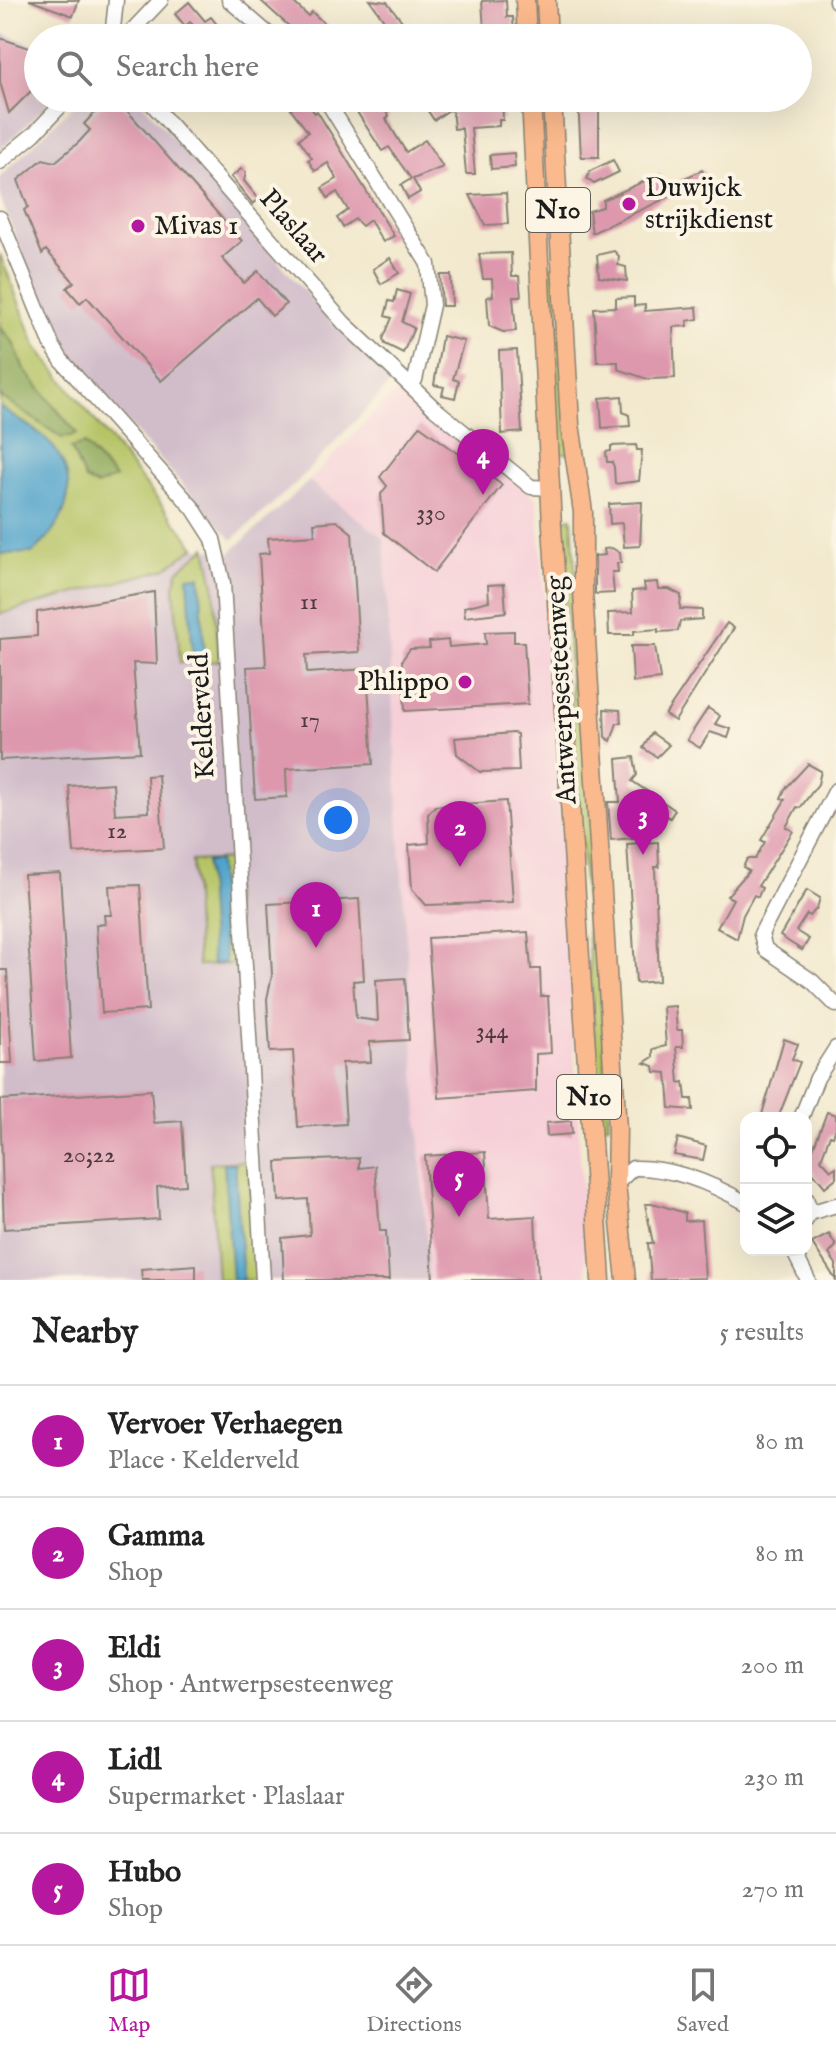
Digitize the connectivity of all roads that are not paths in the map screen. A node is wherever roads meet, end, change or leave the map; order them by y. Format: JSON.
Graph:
{"nodes":[{"id":1,"x":116,"y":0,"type":"edge"},
{"id":2,"x":161,"y":0,"type":"edge"},
{"id":3,"x":229,"y":0,"type":"edge"},
{"id":4,"x":525,"y":0,"type":"edge"},
{"id":5,"x":546,"y":0,"type":"edge"},
{"id":6,"x":113,"y":24,"type":"edge"},
{"id":7,"x":138,"y":24,"type":"edge"},
{"id":8,"x":257,"y":24,"type":"edge"},
{"id":9,"x":526,"y":24,"type":"edge"},
{"id":10,"x":547,"y":24,"type":"edge"},
{"id":11,"x":55,"y":112,"type":"edge"},
{"id":12,"x":159,"y":112,"type":"edge"},
{"id":13,"x":334,"y":112,"type":"edge"},
{"id":14,"x":532,"y":112,"type":"edge"},
{"id":15,"x":553,"y":112,"type":"edge"},
{"id":16,"x":0,"y":162,"type":"edge"},
{"id":17,"x":0,"y":218,"type":"edge"},
{"id":18,"x":541,"y":264,"type":"junction"},
{"id":19,"x":561,"y":265,"type":"junction"},
{"id":20,"x":408,"y":383,"type":"junction"},
{"id":21,"x":552,"y":488,"type":"junction"},
{"id":22,"x":583,"y":512,"type":"junction"},
{"id":23,"x":552,"y":513,"type":"junction"},
{"id":24,"x":836,"y":790,"type":"edge"},
{"id":25,"x":836,"y":1005,"type":"edge"},
{"id":26,"x":836,"y":1048,"type":"edge"},
{"id":27,"x":803,"y":1112,"type":"edge"},
{"id":28,"x":615,"y":1151,"type":"junction"},
{"id":29,"x":633,"y":1168,"type":"junction"},
{"id":30,"x":616,"y":1184,"type":"junction"},
{"id":31,"x":740,"y":1200,"type":"edge"},
{"id":32,"x":836,"y":1205,"type":"edge"},
{"id":33,"x":812,"y":1209,"type":"edge"},
{"id":34,"x":796,"y":1256,"type":"edge"},
{"id":35,"x":263,"y":1280,"type":"edge"},
{"id":36,"x":601,"y":1280,"type":"edge"},
{"id":37,"x":626,"y":1280,"type":"edge"},
{"id":38,"x":808,"y":1280,"type":"edge"}],
"edges":[{"from":1,"to":6,"type":"street"},
{"from":2,"to":7,"type":"street"},
{"from":3,"to":8,"type":"street"},
{"from":4,"to":9,"type":"main road"},
{"from":5,"to":10,"type":"main road"},
{"from":11,"to":16,"type":"street"},
{"from":12,"to":20,"type":"street","name":"Plaslaar"},
{"from":13,"to":20,"type":"street"},
{"from":14,"to":18,"type":"main road","name":"Antwerpsesteenweg","number":"N10"},
{"from":15,"to":19,"type":"main road","name":"Antwerpsesteenweg","number":"N10"},
{"from":17,"to":35,"type":"street","name":"Kelderveld"},
{"from":18,"to":19,"type":"main road"},
{"from":18,"to":21,"type":"main road","name":"Antwerpsesteenweg","number":"N10"},
{"from":19,"to":22,"type":"main road","name":"Antwerpsesteenweg","number":"N10"},
{"from":20,"to":21,"type":"street","name":"Plaslaar"},
{"from":21,"to":23,"type":"main road","name":"Antwerpsesteenweg","number":"N10"},
{"from":22,"to":23,"type":"main road"},
{"from":22,"to":28,"type":"main road","name":"Antwerpsesteenweg","number":"N10"},
{"from":23,"to":36,"type":"main road","name":"Antwerpsesteenweg","number":"N10"},
{"from":24,"to":25,"type":"street"},
{"from":26,"to":27,"type":"street"},
{"from":28,"to":29,"type":"street"},
{"from":28,"to":30,"type":"main road","name":"Antwerpsesteenweg","number":"N10"},
{"from":29,"to":30,"type":"street"},
{"from":29,"to":31,"type":"street"},
{"from":30,"to":37,"type":"main road","name":"Antwerpsesteenweg","number":"N10"},
{"from":32,"to":33,"type":"street"},
{"from":34,"to":38,"type":"street"}]}
